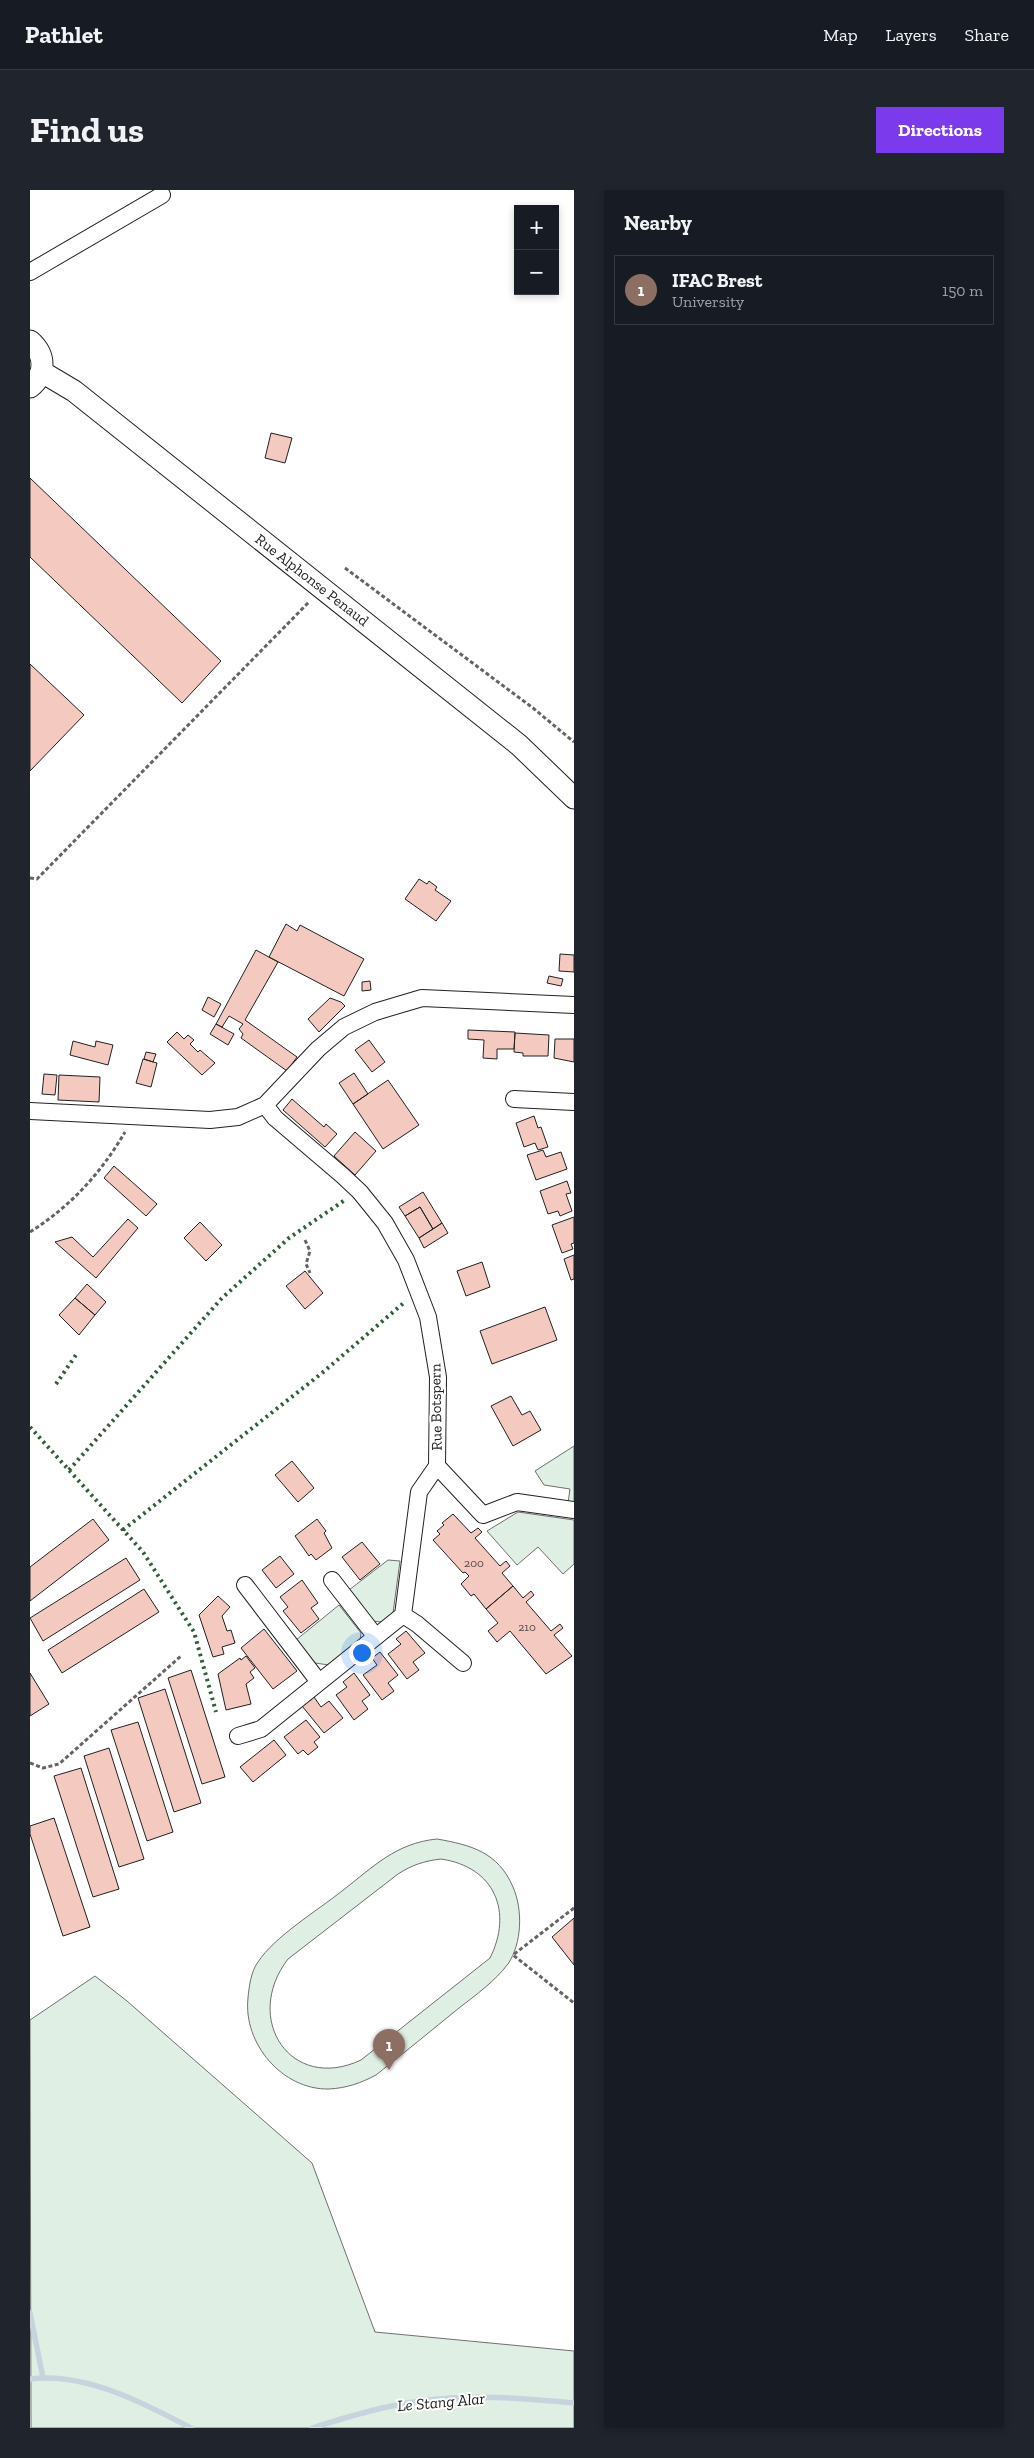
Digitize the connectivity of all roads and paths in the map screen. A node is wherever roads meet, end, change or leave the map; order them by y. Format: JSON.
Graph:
{"nodes":[{"id":1,"x":162,"y":195,"type":"dead end"},
{"id":2,"x":30,"y":272,"type":"edge"},
{"id":3,"x":30,"y":341,"type":"edge"},
{"id":4,"x":36,"y":380,"type":"edge"},
{"id":5,"x":345,"y":568,"type":"dead end"},
{"id":6,"x":322,"y":589,"type":"junction"},
{"id":7,"x":574,"y":742,"type":"edge"},
{"id":8,"x":574,"y":798,"type":"edge"},
{"id":9,"x":30,"y":878,"type":"edge"},
{"id":10,"x":574,"y":1005,"type":"edge"},
{"id":11,"x":514,"y":1099,"type":"dead end"},
{"id":12,"x":574,"y":1102,"type":"edge"},
{"id":13,"x":265,"y":1105,"type":"junction"},
{"id":14,"x":30,"y":1111,"type":"edge"},
{"id":15,"x":134,"y":1117,"type":"junction"},
{"id":16,"x":30,"y":1232,"type":"edge"},
{"id":17,"x":306,"y":1240,"type":"dead end"},
{"id":18,"x":310,"y":1273,"type":"dead end"},
{"id":19,"x":437,"y":1466,"type":"junction"},
{"id":20,"x":574,"y":1510,"type":"edge"},
{"id":21,"x":332,"y":1580,"type":"dead end"},
{"id":22,"x":245,"y":1585,"type":"dead end"},
{"id":23,"x":403,"y":1614,"type":"junction"},
{"id":24,"x":376,"y":1637,"type":"junction"},
{"id":25,"x":181,"y":1656,"type":"dead end"},
{"id":26,"x":463,"y":1663,"type":"dead end"},
{"id":27,"x":319,"y":1682,"type":"junction"},
{"id":28,"x":238,"y":1736,"type":"dead end"},
{"id":29,"x":30,"y":1763,"type":"edge"},
{"id":30,"x":574,"y":1908,"type":"edge"},
{"id":31,"x":574,"y":2003,"type":"edge"}],
"edges":[{"from":1,"to":2,"type":"street"},
{"from":3,"to":4,"type":"street"},
{"from":4,"to":6,"type":"street","name":"Rue Alphonse Penaud"},
{"from":5,"to":7,"type":"path"},
{"from":6,"to":8,"type":"street","name":"Rue Alphonse Penaud"},
{"from":6,"to":9,"type":"path"},
{"from":10,"to":13,"type":"street"},
{"from":11,"to":12,"type":"street"},
{"from":13,"to":15,"type":"street"},
{"from":13,"to":19,"type":"street","name":"Rue Botspern"},
{"from":14,"to":15,"type":"street"},
{"from":15,"to":16,"type":"path"},
{"from":17,"to":18,"type":"path"},
{"from":19,"to":20,"type":"street"},
{"from":19,"to":23,"type":"street","name":"Rue Botspern"},
{"from":21,"to":24,"type":"street"},
{"from":22,"to":27,"type":"street"},
{"from":23,"to":24,"type":"street"},
{"from":23,"to":26,"type":"street"},
{"from":24,"to":27,"type":"street"},
{"from":25,"to":29,"type":"path"},
{"from":27,"to":28,"type":"street"},
{"from":30,"to":31,"type":"path"}]}
